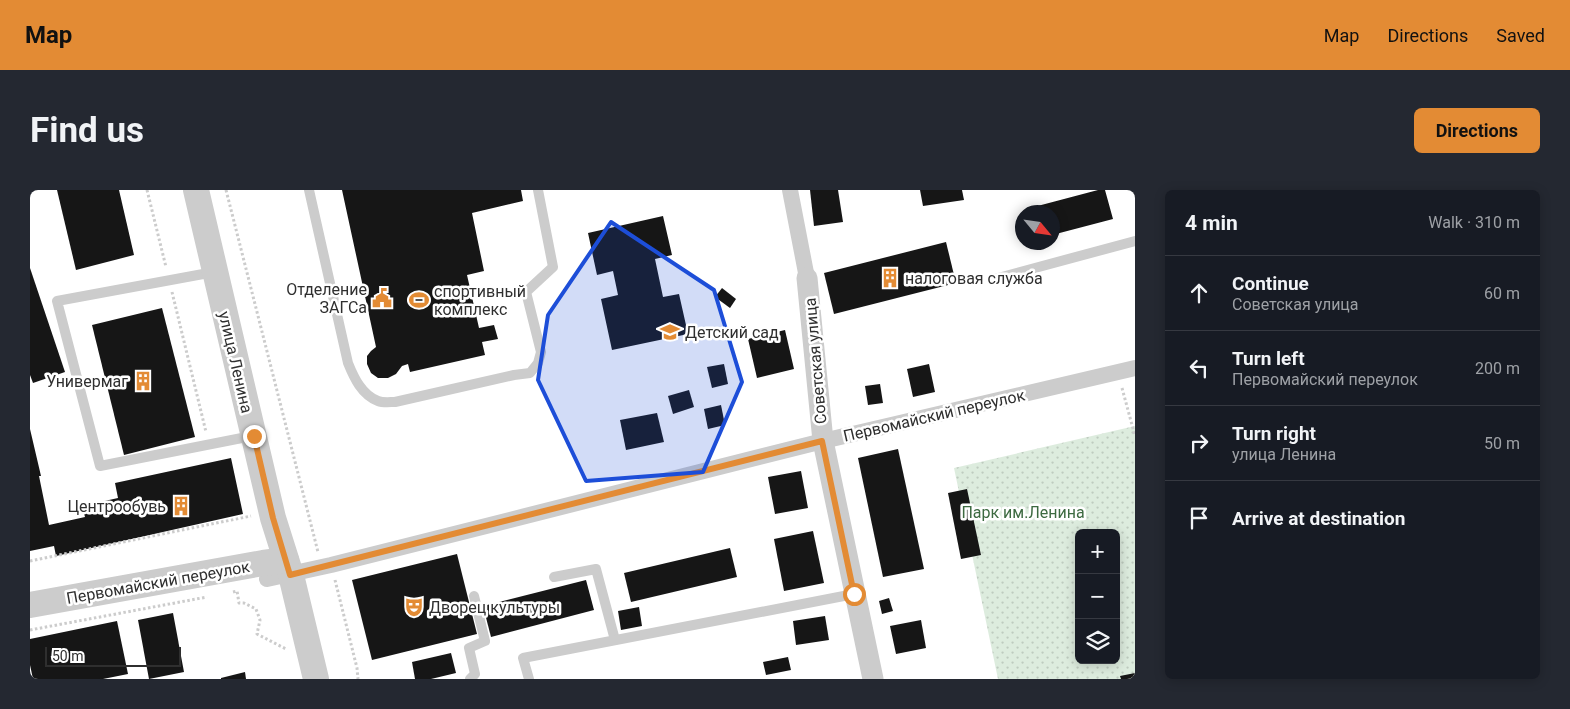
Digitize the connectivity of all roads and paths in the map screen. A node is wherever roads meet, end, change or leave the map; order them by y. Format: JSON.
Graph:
{"nodes":[{"id":1,"x":147,"y":190,"type":"edge"},
{"id":2,"x":196,"y":190,"type":"edge"},
{"id":3,"x":226,"y":190,"type":"edge"},
{"id":4,"x":309,"y":190,"type":"edge"},
{"id":5,"x":538,"y":190,"type":"edge"},
{"id":6,"x":790,"y":190,"type":"edge"},
{"id":7,"x":1135,"y":241,"type":"edge"},
{"id":8,"x":215,"y":272,"type":"junction"},
{"id":9,"x":807,"y":278,"type":"joint"},
{"id":10,"x":998,"y":278,"type":"dead end"},
{"id":11,"x":169,"y":280,"type":"junction"},
{"id":12,"x":1135,"y":368,"type":"edge"},
{"id":13,"x":1117,"y":372,"type":"junction"},
{"id":14,"x":254,"y":436,"type":"junction"},
{"id":15,"x":1135,"y":436,"type":"edge"},
{"id":16,"x":822,"y":441,"type":"junction"},
{"id":17,"x":210,"y":445,"type":"junction"},
{"id":18,"x":252,"y":516,"type":"dead end"},
{"id":19,"x":30,"y":561,"type":"edge"},
{"id":20,"x":326,"y":566,"type":"junction"},
{"id":21,"x":281,"y":571,"type":"junction"},
{"id":22,"x":554,"y":577,"type":"dead end"},
{"id":23,"x":228,"y":593,"type":"dead end"},
{"id":24,"x":854,"y":594,"type":"junction"},
{"id":25,"x":474,"y":596,"type":"dead end"},
{"id":26,"x":210,"y":597,"type":"dead end"},
{"id":27,"x":30,"y":605,"type":"edge"},
{"id":28,"x":30,"y":630,"type":"edge"},
{"id":29,"x":615,"y":640,"type":"junction"},
{"id":30,"x":286,"y":648,"type":"dead end"},
{"id":31,"x":316,"y":679,"type":"edge"},
{"id":32,"x":358,"y":679,"type":"edge"},
{"id":33,"x":470,"y":679,"type":"edge"},
{"id":34,"x":529,"y":679,"type":"edge"},
{"id":35,"x":873,"y":679,"type":"edge"}],
"edges":[{"from":1,"to":11,"type":"path"},
{"from":2,"to":8,"type":"street","name":"улица Ленина"},
{"from":3,"to":20,"type":"path"},
{"from":4,"to":5,"type":"lane"},
{"from":6,"to":9,"type":"street"},
{"from":7,"to":10,"type":"lane"},
{"from":8,"to":11,"type":"lane"},
{"from":8,"to":14,"type":"street","name":"улица Ленина"},
{"from":9,"to":16,"type":"street","name":"Советская улица"},
{"from":11,"to":17,"type":"path"},
{"from":11,"to":17,"type":"lane"},
{"from":12,"to":13,"type":"street","name":"Первомайский переулок"},
{"from":13,"to":15,"type":"path"},
{"from":13,"to":16,"type":"street","name":"Первомайский переулок"},
{"from":14,"to":17,"type":"lane"},
{"from":14,"to":21,"type":"street","name":"улица Ленина"},
{"from":16,"to":20,"type":"street","name":"Первомайский переулок"},
{"from":16,"to":24,"type":"street","name":"Советская улица"},
{"from":18,"to":19,"type":"path"},
{"from":20,"to":21,"type":"street","name":"Первомайский переулок"},
{"from":20,"to":32,"type":"path"},
{"from":21,"to":27,"type":"street","name":"Первомайский переулок"},
{"from":21,"to":31,"type":"street","name":"улица Ленина"},
{"from":22,"to":29,"type":"lane"},
{"from":23,"to":30,"type":"path"},
{"from":24,"to":29,"type":"lane"},
{"from":24,"to":35,"type":"street","name":"Советская улица"},
{"from":25,"to":33,"type":"lane"},
{"from":26,"to":28,"type":"path"},
{"from":29,"to":34,"type":"lane"}]}
